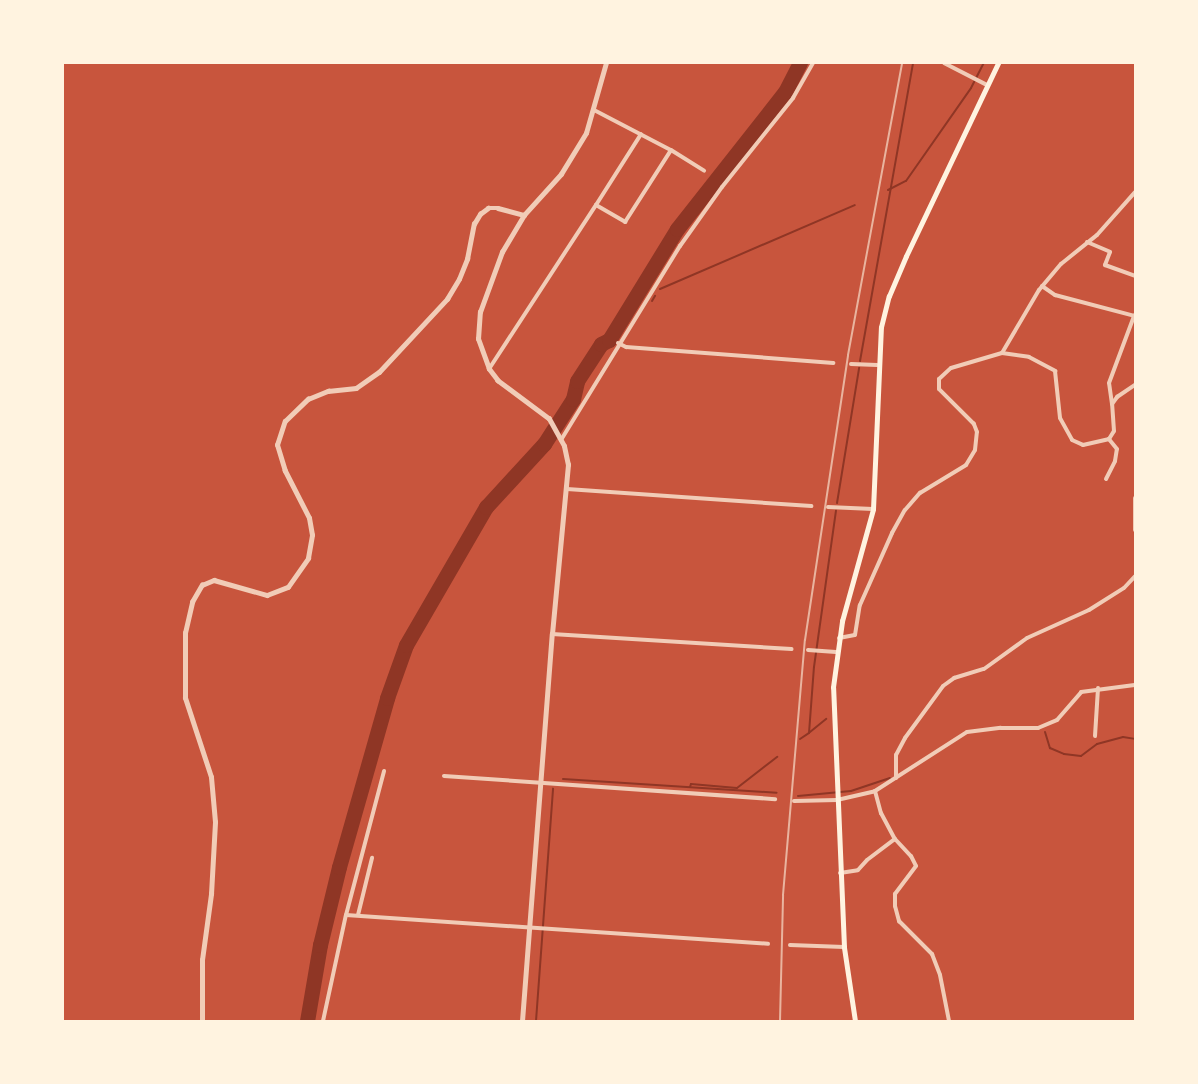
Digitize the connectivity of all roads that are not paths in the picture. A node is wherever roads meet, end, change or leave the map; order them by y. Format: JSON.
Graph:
{"nodes":[{"id":1,"x":606,"y":63,"type":"edge"},
{"id":2,"x":813,"y":63,"type":"edge"},
{"id":3,"x":944,"y":63,"type":"edge"},
{"id":4,"x":998,"y":63,"type":"edge"},
{"id":5,"x":987,"y":85,"type":"junction"},
{"id":6,"x":594,"y":110,"type":"junction"},
{"id":7,"x":641,"y":134,"type":"junction"},
{"id":8,"x":671,"y":150,"type":"junction"},
{"id":9,"x":704,"y":171,"type":"dead end"},
{"id":10,"x":1135,"y":192,"type":"edge"},
{"id":11,"x":596,"y":205,"type":"junction"},
{"id":12,"x":524,"y":215,"type":"junction"},
{"id":13,"x":1087,"y":242,"type":"junction"},
{"id":14,"x":1135,"y":276,"type":"edge"},
{"id":15,"x":1042,"y":286,"type":"junction"},
{"id":16,"x":1134,"y":316,"type":"edge"},
{"id":17,"x":618,"y":343,"type":"junction"},
{"id":18,"x":1002,"y":352,"type":"junction"},
{"id":19,"x":833,"y":363,"type":"dead end"},
{"id":20,"x":851,"y":364,"type":"dead end"},
{"id":21,"x":877,"y":365,"type":"junction"},
{"id":22,"x":489,"y":369,"type":"junction"},
{"id":23,"x":1135,"y":385,"type":"edge"},
{"id":24,"x":1112,"y":404,"type":"junction"},
{"id":25,"x":560,"y":438,"type":"junction"},
{"id":26,"x":1109,"y":439,"type":"junction"},
{"id":27,"x":1106,"y":479,"type":"dead end"},
{"id":28,"x":567,"y":489,"type":"junction"},
{"id":29,"x":1135,"y":498,"type":"edge"},
{"id":30,"x":811,"y":506,"type":"dead end"},
{"id":31,"x":828,"y":507,"type":"dead end"},
{"id":32,"x":873,"y":509,"type":"junction"},
{"id":33,"x":1135,"y":530,"type":"edge"},
{"id":34,"x":1135,"y":576,"type":"edge"},
{"id":35,"x":552,"y":634,"type":"junction"},
{"id":36,"x":838,"y":638,"type":"junction"},
{"id":37,"x":792,"y":649,"type":"dead end"},
{"id":38,"x":808,"y":650,"type":"dead end"},
{"id":39,"x":836,"y":652,"type":"junction"},
{"id":40,"x":1135,"y":685,"type":"edge"},
{"id":41,"x":1098,"y":688,"type":"junction"},
{"id":42,"x":1095,"y":736,"type":"dead end"},
{"id":43,"x":384,"y":771,"type":"dead end"},
{"id":44,"x":444,"y":776,"type":"dead end"},
{"id":45,"x":896,"y":778,"type":"junction"},
{"id":46,"x":541,"y":783,"type":"junction"},
{"id":47,"x":875,"y":790,"type":"junction"},
{"id":48,"x":776,"y":798,"type":"dead end"},
{"id":49,"x":837,"y":800,"type":"junction"},
{"id":50,"x":794,"y":801,"type":"dead end"},
{"id":51,"x":895,"y":839,"type":"junction"},
{"id":52,"x":372,"y":858,"type":"dead end"},
{"id":53,"x":840,"y":873,"type":"junction"},
{"id":54,"x":346,"y":915,"type":"junction"},
{"id":55,"x":358,"y":915,"type":"junction"},
{"id":56,"x":528,"y":928,"type":"junction"},
{"id":57,"x":768,"y":944,"type":"dead end"},
{"id":58,"x":790,"y":945,"type":"dead end"},
{"id":59,"x":844,"y":947,"type":"junction"},
{"id":60,"x":203,"y":1020,"type":"edge"},
{"id":61,"x":322,"y":1021,"type":"edge"},
{"id":62,"x":522,"y":1021,"type":"edge"},
{"id":63,"x":855,"y":1021,"type":"edge"},
{"id":64,"x":949,"y":1021,"type":"edge"}],
"edges":[{"from":1,"to":6,"type":"street"},
{"from":2,"to":17,"type":"street"},
{"from":3,"to":5,"type":"street"},
{"from":4,"to":5,"type":"main road"},
{"from":5,"to":21,"type":"main road"},
{"from":6,"to":7,"type":"street"},
{"from":6,"to":12,"type":"street"},
{"from":7,"to":8,"type":"street"},
{"from":7,"to":11,"type":"street"},
{"from":8,"to":9,"type":"street"},
{"from":8,"to":11,"type":"street"},
{"from":10,"to":13,"type":"street"},
{"from":11,"to":22,"type":"street"},
{"from":12,"to":22,"type":"street"},
{"from":12,"to":60,"type":"street"},
{"from":13,"to":14,"type":"street"},
{"from":13,"to":15,"type":"street"},
{"from":15,"to":16,"type":"street"},
{"from":15,"to":18,"type":"street"},
{"from":16,"to":24,"type":"street"},
{"from":17,"to":19,"type":"street"},
{"from":17,"to":25,"type":"street"},
{"from":18,"to":26,"type":"street"},
{"from":18,"to":36,"type":"street"},
{"from":20,"to":21,"type":"street"},
{"from":21,"to":32,"type":"main road"},
{"from":22,"to":25,"type":"street"},
{"from":23,"to":24,"type":"street"},
{"from":24,"to":26,"type":"street"},
{"from":25,"to":28,"type":"street"},
{"from":26,"to":27,"type":"street"},
{"from":28,"to":30,"type":"street"},
{"from":28,"to":35,"type":"street"},
{"from":29,"to":33,"type":"street"},
{"from":31,"to":32,"type":"street"},
{"from":32,"to":36,"type":"main road"},
{"from":34,"to":45,"type":"street"},
{"from":35,"to":37,"type":"street"},
{"from":35,"to":46,"type":"street"},
{"from":36,"to":39,"type":"main road"},
{"from":38,"to":39,"type":"street"},
{"from":39,"to":49,"type":"main road"},
{"from":40,"to":41,"type":"street"},
{"from":41,"to":42,"type":"street"},
{"from":41,"to":45,"type":"street"},
{"from":43,"to":54,"type":"street"},
{"from":44,"to":46,"type":"street"},
{"from":45,"to":47,"type":"street"},
{"from":46,"to":48,"type":"street"},
{"from":46,"to":56,"type":"street"},
{"from":47,"to":49,"type":"street"},
{"from":47,"to":51,"type":"street"},
{"from":49,"to":50,"type":"street"},
{"from":49,"to":53,"type":"main road"},
{"from":51,"to":53,"type":"street"},
{"from":51,"to":64,"type":"street"},
{"from":52,"to":55,"type":"street"},
{"from":53,"to":59,"type":"main road"},
{"from":54,"to":55,"type":"street"},
{"from":54,"to":61,"type":"street"},
{"from":55,"to":56,"type":"street"},
{"from":56,"to":57,"type":"street"},
{"from":56,"to":62,"type":"street"},
{"from":58,"to":59,"type":"street"},
{"from":59,"to":63,"type":"main road"}]}
